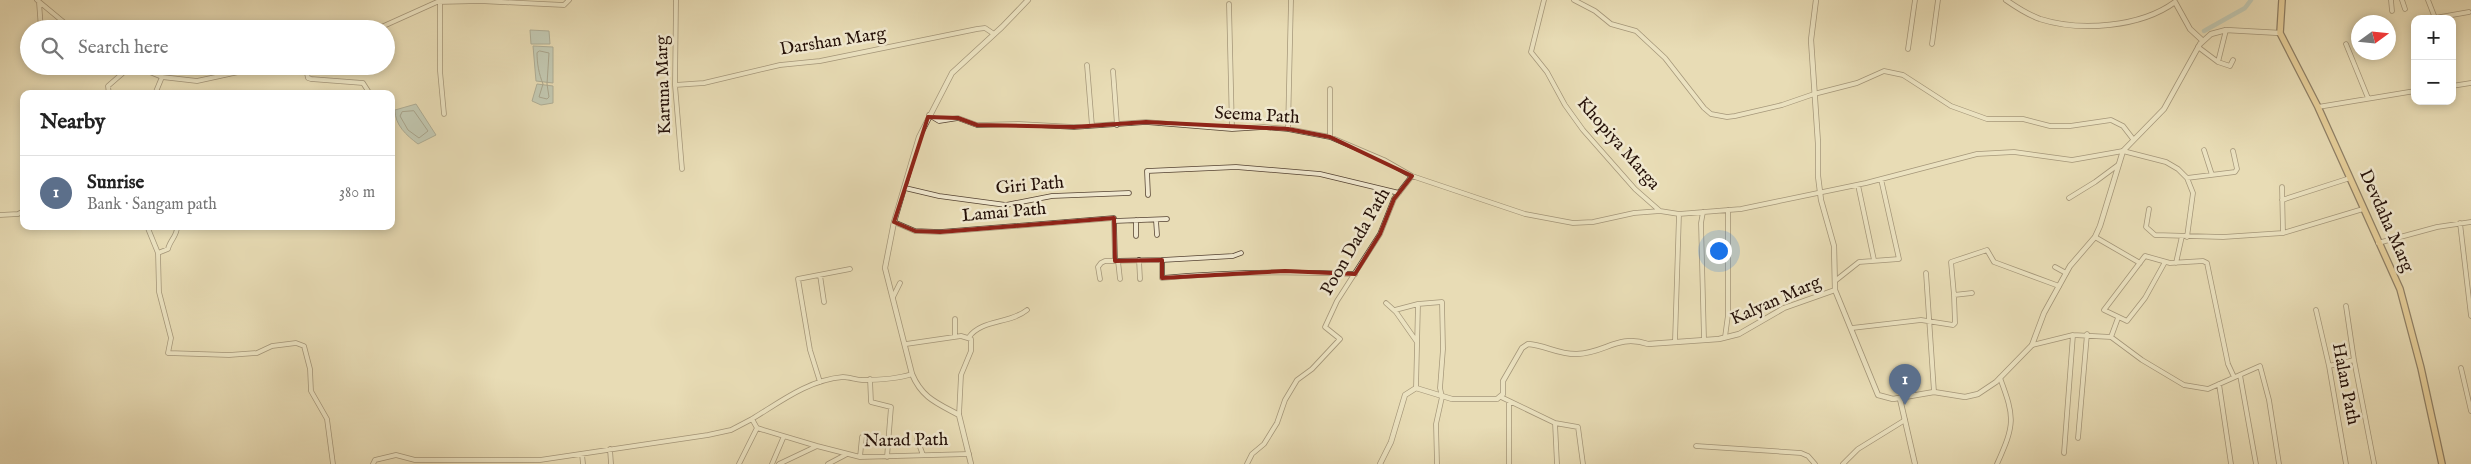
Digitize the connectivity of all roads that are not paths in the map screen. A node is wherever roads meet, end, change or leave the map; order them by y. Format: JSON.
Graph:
{"nodes":[{"id":1,"x":569,"y":0,"type":"edge"},
{"id":2,"x":676,"y":0,"type":"edge"},
{"id":3,"x":1028,"y":0,"type":"edge"},
{"id":4,"x":1291,"y":0,"type":"edge"},
{"id":5,"x":1544,"y":0,"type":"edge"},
{"id":6,"x":1574,"y":0,"type":"edge"},
{"id":7,"x":1816,"y":0,"type":"edge"},
{"id":8,"x":1915,"y":0,"type":"edge"},
{"id":9,"x":1938,"y":0,"type":"edge"},
{"id":10,"x":2006,"y":0,"type":"edge"},
{"id":11,"x":2282,"y":0,"type":"edge"},
{"id":12,"x":2391,"y":0,"type":"edge"},
{"id":13,"x":2402,"y":0,"type":"edge"},
{"id":14,"x":2428,"y":0,"type":"edge"},
{"id":15,"x":38,"y":1,"type":"edge"},
{"id":16,"x":2176,"y":1,"type":"edge"},
{"id":17,"x":440,"y":2,"type":"junction"},
{"id":18,"x":1228,"y":4,"type":"dead end"},
{"id":19,"x":2405,"y":9,"type":"dead end"},
{"id":20,"x":2392,"y":12,"type":"dead end"},
{"id":21,"x":2469,"y":12,"type":"dead end"},
{"id":22,"x":40,"y":20,"type":"edge"},
{"id":23,"x":61,"y":20,"type":"edge"},
{"id":24,"x":395,"y":21,"type":"edge"},
{"id":25,"x":2226,"y":30,"type":"junction"},
{"id":26,"x":2280,"y":33,"type":"junction"},
{"id":27,"x":994,"y":34,"type":"junction"},
{"id":28,"x":2203,"y":41,"type":"junction"},
{"id":29,"x":1932,"y":44,"type":"dead end"},
{"id":30,"x":2346,"y":44,"type":"dead end"},
{"id":31,"x":2197,"y":47,"type":"junction"},
{"id":32,"x":1908,"y":49,"type":"dead end"},
{"id":33,"x":2234,"y":60,"type":"dead end"},
{"id":34,"x":2218,"y":62,"type":"junction"},
{"id":35,"x":1087,"y":65,"type":"dead end"},
{"id":36,"x":1113,"y":71,"type":"dead end"},
{"id":37,"x":121,"y":75,"type":"edge"},
{"id":38,"x":157,"y":75,"type":"edge"},
{"id":39,"x":225,"y":75,"type":"edge"},
{"id":40,"x":307,"y":75,"type":"edge"},
{"id":41,"x":162,"y":77,"type":"junction"},
{"id":42,"x":2471,"y":83,"type":"edge"},
{"id":43,"x":675,"y":85,"type":"junction"},
{"id":44,"x":2456,"y":85,"type":"edge"},
{"id":45,"x":1330,"y":89,"type":"dead end"},
{"id":46,"x":108,"y":90,"type":"edge"},
{"id":47,"x":157,"y":90,"type":"edge"},
{"id":48,"x":367,"y":90,"type":"edge"},
{"id":49,"x":2411,"y":92,"type":"edge"},
{"id":50,"x":1814,"y":94,"type":"junction"},
{"id":51,"x":2368,"y":98,"type":"junction"},
{"id":52,"x":2318,"y":107,"type":"junction"},
{"id":53,"x":444,"y":114,"type":"dead end"},
{"id":54,"x":928,"y":115,"type":"junction"},
{"id":55,"x":1117,"y":125,"type":"junction"},
{"id":56,"x":1092,"y":126,"type":"junction"},
{"id":57,"x":1232,"y":129,"type":"junction"},
{"id":58,"x":1288,"y":129,"type":"junction"},
{"id":59,"x":1330,"y":137,"type":"junction"},
{"id":60,"x":2133,"y":138,"type":"junction"},
{"id":61,"x":2204,"y":150,"type":"dead end"},
{"id":62,"x":2123,"y":151,"type":"junction"},
{"id":63,"x":2233,"y":151,"type":"dead end"},
{"id":64,"x":2118,"y":165,"type":"junction"},
{"id":65,"x":682,"y":169,"type":"dead end"},
{"id":66,"x":2212,"y":175,"type":"junction"},
{"id":67,"x":1412,"y":176,"type":"junction"},
{"id":68,"x":2187,"y":178,"type":"junction"},
{"id":69,"x":2350,"y":178,"type":"junction"},
{"id":70,"x":1881,"y":179,"type":"junction"},
{"id":71,"x":1858,"y":185,"type":"junction"},
{"id":72,"x":2282,"y":187,"type":"dead end"},
{"id":73,"x":905,"y":188,"type":"junction"},
{"id":74,"x":1820,"y":192,"type":"junction"},
{"id":75,"x":1129,"y":193,"type":"dead end"},
{"id":76,"x":1399,"y":193,"type":"junction"},
{"id":77,"x":1148,"y":195,"type":"dead end"},
{"id":78,"x":2069,"y":198,"type":"dead end"},
{"id":79,"x":2282,"y":200,"type":"junction"},
{"id":80,"x":2149,"y":209,"type":"dead end"},
{"id":81,"x":2363,"y":209,"type":"junction"},
{"id":82,"x":1728,"y":210,"type":"junction"},
{"id":83,"x":1660,"y":211,"type":"junction"},
{"id":84,"x":1703,"y":212,"type":"junction"},
{"id":85,"x":20,"y":213,"type":"edge"},
{"id":86,"x":1679,"y":214,"type":"junction"},
{"id":87,"x":0,"y":215,"type":"edge"},
{"id":88,"x":1167,"y":219,"type":"dead end"},
{"id":89,"x":1136,"y":220,"type":"junction"},
{"id":90,"x":1156,"y":220,"type":"junction"},
{"id":91,"x":1114,"y":221,"type":"junction"},
{"id":92,"x":894,"y":222,"type":"junction"},
{"id":93,"x":2471,"y":222,"type":"edge"},
{"id":94,"x":2460,"y":224,"type":"junction"},
{"id":95,"x":149,"y":230,"type":"edge"},
{"id":96,"x":176,"y":230,"type":"edge"},
{"id":97,"x":2283,"y":232,"type":"junction"},
{"id":98,"x":1158,"y":235,"type":"dead end"},
{"id":99,"x":1136,"y":236,"type":"dead end"},
{"id":100,"x":2185,"y":236,"type":"junction"},
{"id":101,"x":2095,"y":238,"type":"junction"},
{"id":102,"x":2378,"y":243,"type":"junction"},
{"id":103,"x":158,"y":253,"type":"junction"},
{"id":104,"x":1241,"y":253,"type":"dead end"},
{"id":105,"x":1139,"y":260,"type":"junction"},
{"id":106,"x":1162,"y":260,"type":"junction"},
{"id":107,"x":1874,"y":260,"type":"junction"},
{"id":108,"x":1116,"y":261,"type":"junction"},
{"id":109,"x":2140,"y":262,"type":"junction"},
{"id":110,"x":2165,"y":262,"type":"junction"},
{"id":111,"x":2176,"y":263,"type":"junction"},
{"id":112,"x":2055,"y":267,"type":"dead end"},
{"id":113,"x":850,"y":269,"type":"dead end"},
{"id":114,"x":1926,"y":273,"type":"dead end"},
{"id":115,"x":2066,"y":273,"type":"junction"},
{"id":116,"x":1355,"y":274,"type":"junction"},
{"id":117,"x":820,"y":275,"type":"junction"},
{"id":118,"x":1120,"y":279,"type":"dead end"},
{"id":119,"x":1100,"y":280,"type":"dead end"},
{"id":120,"x":1140,"y":280,"type":"dead end"},
{"id":121,"x":1835,"y":281,"type":"junction"},
{"id":122,"x":900,"y":283,"type":"dead end"},
{"id":123,"x":2059,"y":286,"type":"junction"},
{"id":124,"x":1835,"y":290,"type":"junction"},
{"id":125,"x":1972,"y":293,"type":"dead end"},
{"id":126,"x":1954,"y":296,"type":"junction"},
{"id":127,"x":893,"y":297,"type":"junction"},
{"id":128,"x":824,"y":302,"type":"dead end"},
{"id":129,"x":1386,"y":303,"type":"dead end"},
{"id":130,"x":1418,"y":304,"type":"junction"},
{"id":131,"x":2346,"y":306,"type":"dead end"},
{"id":132,"x":1027,"y":310,"type":"dead end"},
{"id":133,"x":1395,"y":310,"type":"junction"},
{"id":134,"x":2316,"y":310,"type":"dead end"},
{"id":135,"x":2471,"y":316,"type":"edge"},
{"id":136,"x":2118,"y":318,"type":"junction"},
{"id":137,"x":955,"y":319,"type":"dead end"},
{"id":138,"x":1929,"y":321,"type":"junction"},
{"id":139,"x":1852,"y":328,"type":"junction"},
{"id":140,"x":2087,"y":334,"type":"junction"},
{"id":141,"x":2073,"y":335,"type":"junction"},
{"id":142,"x":955,"y":337,"type":"junction"},
{"id":143,"x":968,"y":337,"type":"junction"},
{"id":144,"x":1725,"y":337,"type":"junction"},
{"id":145,"x":2111,"y":337,"type":"junction"},
{"id":146,"x":1704,"y":340,"type":"junction"},
{"id":147,"x":1675,"y":341,"type":"junction"},
{"id":148,"x":1417,"y":342,"type":"junction"},
{"id":149,"x":906,"y":344,"type":"junction"},
{"id":150,"x":2032,"y":345,"type":"junction"},
{"id":151,"x":2354,"y":360,"type":"junction"},
{"id":152,"x":2329,"y":366,"type":"junction"},
{"id":153,"x":2462,"y":368,"type":"dead end"},
{"id":154,"x":912,"y":374,"type":"junction"},
{"id":155,"x":2240,"y":374,"type":"junction"},
{"id":156,"x":2234,"y":377,"type":"junction"},
{"id":157,"x":2000,"y":378,"type":"junction"},
{"id":158,"x":870,"y":379,"type":"junction"},
{"id":159,"x":820,"y":382,"type":"junction"},
{"id":160,"x":2219,"y":384,"type":"junction"},
{"id":161,"x":1416,"y":388,"type":"junction"},
{"id":162,"x":1934,"y":392,"type":"junction"},
{"id":163,"x":1442,"y":397,"type":"junction"},
{"id":164,"x":1501,"y":398,"type":"junction"},
{"id":165,"x":1900,"y":399,"type":"junction"},
{"id":166,"x":1509,"y":401,"type":"junction"},
{"id":167,"x":2471,"y":410,"type":"edge"},
{"id":168,"x":959,"y":415,"type":"junction"},
{"id":169,"x":752,"y":419,"type":"junction"},
{"id":170,"x":1905,"y":420,"type":"junction"},
{"id":171,"x":1555,"y":423,"type":"junction"},
{"id":172,"x":757,"y":428,"type":"junction"},
{"id":173,"x":784,"y":436,"type":"junction"},
{"id":174,"x":862,"y":437,"type":"dead end"},
{"id":175,"x":2078,"y":438,"type":"dead end"},
{"id":176,"x":917,"y":439,"type":"dead end"},
{"id":177,"x":817,"y":446,"type":"junction"},
{"id":178,"x":1696,"y":446,"type":"dead end"},
{"id":179,"x":610,"y":449,"type":"junction"},
{"id":180,"x":2064,"y":453,"type":"dead end"},
{"id":181,"x":582,"y":454,"type":"junction"},
{"id":182,"x":847,"y":454,"type":"junction"},
{"id":183,"x":969,"y":454,"type":"junction"},
{"id":184,"x":924,"y":455,"type":"junction"},
{"id":185,"x":860,"y":457,"type":"junction"},
{"id":186,"x":887,"y":457,"type":"junction"},
{"id":187,"x":518,"y":462,"type":"edge"},
{"id":188,"x":2374,"y":463,"type":"dead end"},
{"id":189,"x":333,"y":464,"type":"edge"},
{"id":190,"x":373,"y":464,"type":"edge"},
{"id":191,"x":583,"y":464,"type":"edge"},
{"id":192,"x":611,"y":464,"type":"edge"},
{"id":193,"x":739,"y":464,"type":"edge"},
{"id":194,"x":772,"y":464,"type":"edge"},
{"id":195,"x":779,"y":464,"type":"edge"},
{"id":196,"x":828,"y":464,"type":"edge"},
{"id":197,"x":972,"y":464,"type":"edge"},
{"id":198,"x":1247,"y":464,"type":"edge"},
{"id":199,"x":1380,"y":464,"type":"edge"},
{"id":200,"x":1437,"y":464,"type":"edge"},
{"id":201,"x":1509,"y":464,"type":"edge"},
{"id":202,"x":1556,"y":464,"type":"edge"},
{"id":203,"x":1583,"y":464,"type":"edge"},
{"id":204,"x":1815,"y":464,"type":"edge"},
{"id":205,"x":1843,"y":464,"type":"edge"},
{"id":206,"x":1916,"y":464,"type":"edge"},
{"id":207,"x":1997,"y":464,"type":"edge"},
{"id":208,"x":2231,"y":464,"type":"edge"},
{"id":209,"x":2256,"y":464,"type":"edge"},
{"id":210,"x":2279,"y":464,"type":"edge"},
{"id":211,"x":2346,"y":464,"type":"edge"},
{"id":212,"x":2442,"y":464,"type":"edge"}],
"edges":[{"from":1,"to":17,"type":"street"},
{"from":2,"to":43,"type":"street","name":"Karuna Marg"},
{"from":3,"to":27,"type":"street"},
{"from":4,"to":58,"type":"street"},
{"from":5,"to":83,"type":"street","name":"Khopiya Marga"},
{"from":6,"to":50,"type":"street"},
{"from":7,"to":50,"type":"street"},
{"from":8,"to":32,"type":"street"},
{"from":9,"to":29,"type":"street"},
{"from":10,"to":16,"type":"street"},
{"from":11,"to":26,"type":"main road"},
{"from":12,"to":20,"type":"street"},
{"from":13,"to":19,"type":"street"},
{"from":14,"to":21,"type":"street"},
{"from":15,"to":22,"type":"street"},
{"from":15,"to":23,"type":"street"},
{"from":16,"to":28,"type":"street"},
{"from":17,"to":24,"type":"street"},
{"from":17,"to":53,"type":"street"},
{"from":18,"to":57,"type":"street"},
{"from":25,"to":26,"type":"street"},
{"from":25,"to":28,"type":"street"},
{"from":25,"to":34,"type":"street"},
{"from":26,"to":52,"type":"main road","name":"Devdaha Marg"},
{"from":27,"to":43,"type":"street","name":"Darshan Marg"},
{"from":27,"to":54,"type":"street"},
{"from":28,"to":31,"type":"street"},
{"from":30,"to":51,"type":"street"},
{"from":31,"to":34,"type":"street"},
{"from":31,"to":60,"type":"street"},
{"from":33,"to":34,"type":"street"},
{"from":35,"to":56,"type":"street"},
{"from":36,"to":55,"type":"street"},
{"from":37,"to":46,"type":"street"},
{"from":38,"to":41,"type":"street"},
{"from":39,"to":41,"type":"street"},
{"from":40,"to":48,"type":"street"},
{"from":41,"to":47,"type":"street"},
{"from":42,"to":44,"type":"street"},
{"from":43,"to":65,"type":"street","name":"Karuna Marg"},
{"from":45,"to":59,"type":"street"},
{"from":49,"to":51,"type":"street"},
{"from":50,"to":60,"type":"street"},
{"from":50,"to":74,"type":"street"},
{"from":51,"to":52,"type":"street"},
{"from":52,"to":69,"type":"main road","name":"Devdaha Marg"},
{"from":54,"to":56,"type":"street","name":"Seema Path"},
{"from":54,"to":73,"type":"street"},
{"from":55,"to":56,"type":"street","name":"Seema Path"},
{"from":55,"to":57,"type":"street","name":"Seema Path"},
{"from":57,"to":58,"type":"street","name":"Seema Path"},
{"from":58,"to":59,"type":"street","name":"Seema Path"},
{"from":59,"to":67,"type":"street","name":"Seema Path"},
{"from":60,"to":62,"type":"street"},
{"from":61,"to":66,"type":"street"},
{"from":62,"to":64,"type":"street"},
{"from":62,"to":68,"type":"street"},
{"from":62,"to":70,"type":"street","name":"Khopiya Marga"},
{"from":63,"to":66,"type":"street"},
{"from":64,"to":78,"type":"street"},
{"from":64,"to":101,"type":"street"},
{"from":66,"to":68,"type":"street"},
{"from":67,"to":76,"type":"street","name":"Poon Dada Path"},
{"from":67,"to":83,"type":"street","name":"Seema Path"},
{"from":68,"to":100,"type":"street"},
{"from":69,"to":79,"type":"street"},
{"from":69,"to":81,"type":"main road","name":"Devdaha Marg"},
{"from":70,"to":71,"type":"street","name":"Khopiya Marga"},
{"from":70,"to":107,"type":"street"},
{"from":71,"to":74,"type":"street","name":"Khopiya Marga"},
{"from":71,"to":107,"type":"street"},
{"from":72,"to":79,"type":"street"},
{"from":73,"to":75,"type":"street","name":"Giri Path"},
{"from":73,"to":92,"type":"street"},
{"from":74,"to":82,"type":"street","name":"Khopiya Marga"},
{"from":74,"to":121,"type":"street"},
{"from":76,"to":77,"type":"street"},
{"from":76,"to":116,"type":"street","name":"Poon Dada Path"},
{"from":79,"to":97,"type":"street"},
{"from":80,"to":100,"type":"street"},
{"from":81,"to":97,"type":"street"},
{"from":81,"to":102,"type":"main road","name":"Devdaha Marg"},
{"from":82,"to":84,"type":"street","name":"Khopiya Marga"},
{"from":82,"to":144,"type":"street"},
{"from":83,"to":86,"type":"street","name":"Khopiya Marga"},
{"from":84,"to":86,"type":"street","name":"Khopiya Marga"},
{"from":84,"to":146,"type":"street"},
{"from":85,"to":87,"type":"street"},
{"from":86,"to":147,"type":"street"},
{"from":88,"to":90,"type":"street","name":"Lamai Path"},
{"from":89,"to":90,"type":"street","name":"Lamai Path"},
{"from":89,"to":91,"type":"street","name":"Lamai Path"},
{"from":89,"to":99,"type":"street"},
{"from":90,"to":98,"type":"street"},
{"from":91,"to":92,"type":"street","name":"Lamai Path"},
{"from":91,"to":108,"type":"street"},
{"from":92,"to":127,"type":"street"},
{"from":93,"to":94,"type":"street"},
{"from":94,"to":102,"type":"street"},
{"from":94,"to":135,"type":"street"},
{"from":95,"to":103,"type":"street"},
{"from":96,"to":103,"type":"street"},
{"from":97,"to":100,"type":"street"},
{"from":100,"to":111,"type":"street"},
{"from":101,"to":109,"type":"street"},
{"from":101,"to":115,"type":"street"},
{"from":102,"to":212,"type":"main road","name":"Devdaha Marg"},
{"from":103,"to":189,"type":"street"},
{"from":104,"to":106,"type":"street"},
{"from":105,"to":106,"type":"street"},
{"from":105,"to":108,"type":"street"},
{"from":105,"to":120,"type":"street"},
{"from":106,"to":116,"type":"street"},
{"from":107,"to":121,"type":"street"},
{"from":108,"to":118,"type":"street"},
{"from":108,"to":119,"type":"street"},
{"from":109,"to":110,"type":"street"},
{"from":109,"to":136,"type":"street"},
{"from":110,"to":111,"type":"street"},
{"from":110,"to":136,"type":"street"},
{"from":111,"to":156,"type":"street"},
{"from":112,"to":115,"type":"street"},
{"from":113,"to":117,"type":"street"},
{"from":114,"to":138,"type":"street"},
{"from":115,"to":123,"type":"street"},
{"from":116,"to":198,"type":"street","name":"Poon Dada Path"},
{"from":117,"to":128,"type":"street"},
{"from":117,"to":159,"type":"street"},
{"from":121,"to":124,"type":"street"},
{"from":122,"to":127,"type":"street"},
{"from":123,"to":126,"type":"street"},
{"from":123,"to":150,"type":"street"},
{"from":124,"to":139,"type":"street","name":"Kalyan Marg"},
{"from":124,"to":144,"type":"street","name":"Kalyan Marg"},
{"from":125,"to":126,"type":"street"},
{"from":126,"to":138,"type":"street"},
{"from":127,"to":149,"type":"street"},
{"from":129,"to":133,"type":"street"},
{"from":130,"to":133,"type":"street"},
{"from":130,"to":148,"type":"street"},
{"from":130,"to":163,"type":"street"},
{"from":131,"to":151,"type":"street"},
{"from":132,"to":143,"type":"street"},
{"from":133,"to":148,"type":"street"},
{"from":134,"to":152,"type":"street","name":"Halan Path"},
{"from":136,"to":145,"type":"street"},
{"from":137,"to":142,"type":"street"},
{"from":138,"to":139,"type":"street"},
{"from":138,"to":162,"type":"street"},
{"from":139,"to":165,"type":"street","name":"Kalyan Marg"},
{"from":140,"to":141,"type":"street"},
{"from":140,"to":145,"type":"street"},
{"from":140,"to":175,"type":"street"},
{"from":141,"to":150,"type":"street"},
{"from":141,"to":180,"type":"street"},
{"from":142,"to":143,"type":"street"},
{"from":142,"to":149,"type":"street"},
{"from":143,"to":168,"type":"street"},
{"from":144,"to":146,"type":"street","name":"Kalyan Marg"},
{"from":145,"to":160,"type":"street"},
{"from":146,"to":147,"type":"street","name":"Kalyan Marg"},
{"from":147,"to":164,"type":"street","name":"Kalyan Marg"},
{"from":148,"to":161,"type":"street"},
{"from":149,"to":154,"type":"street"},
{"from":150,"to":157,"type":"street","name":"Kalyan Marg"},
{"from":151,"to":152,"type":"street"},
{"from":151,"to":188,"type":"street"},
{"from":152,"to":211,"type":"street","name":"Halan Path"},
{"from":153,"to":167,"type":"street"},
{"from":154,"to":158,"type":"street"},
{"from":154,"to":168,"type":"street"},
{"from":155,"to":156,"type":"street"},
{"from":155,"to":209,"type":"street"},
{"from":155,"to":210,"type":"street"},
{"from":156,"to":160,"type":"street"},
{"from":157,"to":162,"type":"street","name":"Kalyan Marg"},
{"from":157,"to":207,"type":"street"},
{"from":158,"to":159,"type":"street"},
{"from":158,"to":186,"type":"street"},
{"from":159,"to":169,"type":"street"},
{"from":160,"to":208,"type":"street"},
{"from":161,"to":163,"type":"street"},
{"from":161,"to":199,"type":"street"},
{"from":162,"to":165,"type":"street","name":"Kalyan Marg"},
{"from":163,"to":164,"type":"street"},
{"from":163,"to":200,"type":"street"},
{"from":164,"to":166,"type":"street"},
{"from":165,"to":170,"type":"street"},
{"from":166,"to":171,"type":"street"},
{"from":166,"to":201,"type":"street"},
{"from":168,"to":183,"type":"street"},
{"from":169,"to":172,"type":"street"},
{"from":169,"to":179,"type":"street"},
{"from":170,"to":205,"type":"street"},
{"from":170,"to":206,"type":"street"},
{"from":171,"to":202,"type":"street"},
{"from":171,"to":203,"type":"street"},
{"from":172,"to":173,"type":"street","name":"Narad Path"},
{"from":172,"to":193,"type":"street"},
{"from":173,"to":177,"type":"street","name":"Narad Path"},
{"from":173,"to":194,"type":"street"},
{"from":174,"to":185,"type":"street"},
{"from":176,"to":184,"type":"street"},
{"from":177,"to":182,"type":"street","name":"Narad Path"},
{"from":177,"to":195,"type":"street"},
{"from":178,"to":204,"type":"street"},
{"from":179,"to":181,"type":"street"},
{"from":179,"to":192,"type":"street"},
{"from":181,"to":187,"type":"street"},
{"from":181,"to":191,"type":"street"},
{"from":182,"to":185,"type":"street","name":"Narad Path"},
{"from":182,"to":196,"type":"street"},
{"from":183,"to":184,"type":"street","name":"Narad Path"},
{"from":183,"to":197,"type":"street"},
{"from":184,"to":186,"type":"street","name":"Narad Path"},
{"from":185,"to":186,"type":"street","name":"Narad Path"},
{"from":187,"to":190,"type":"street"}]}
